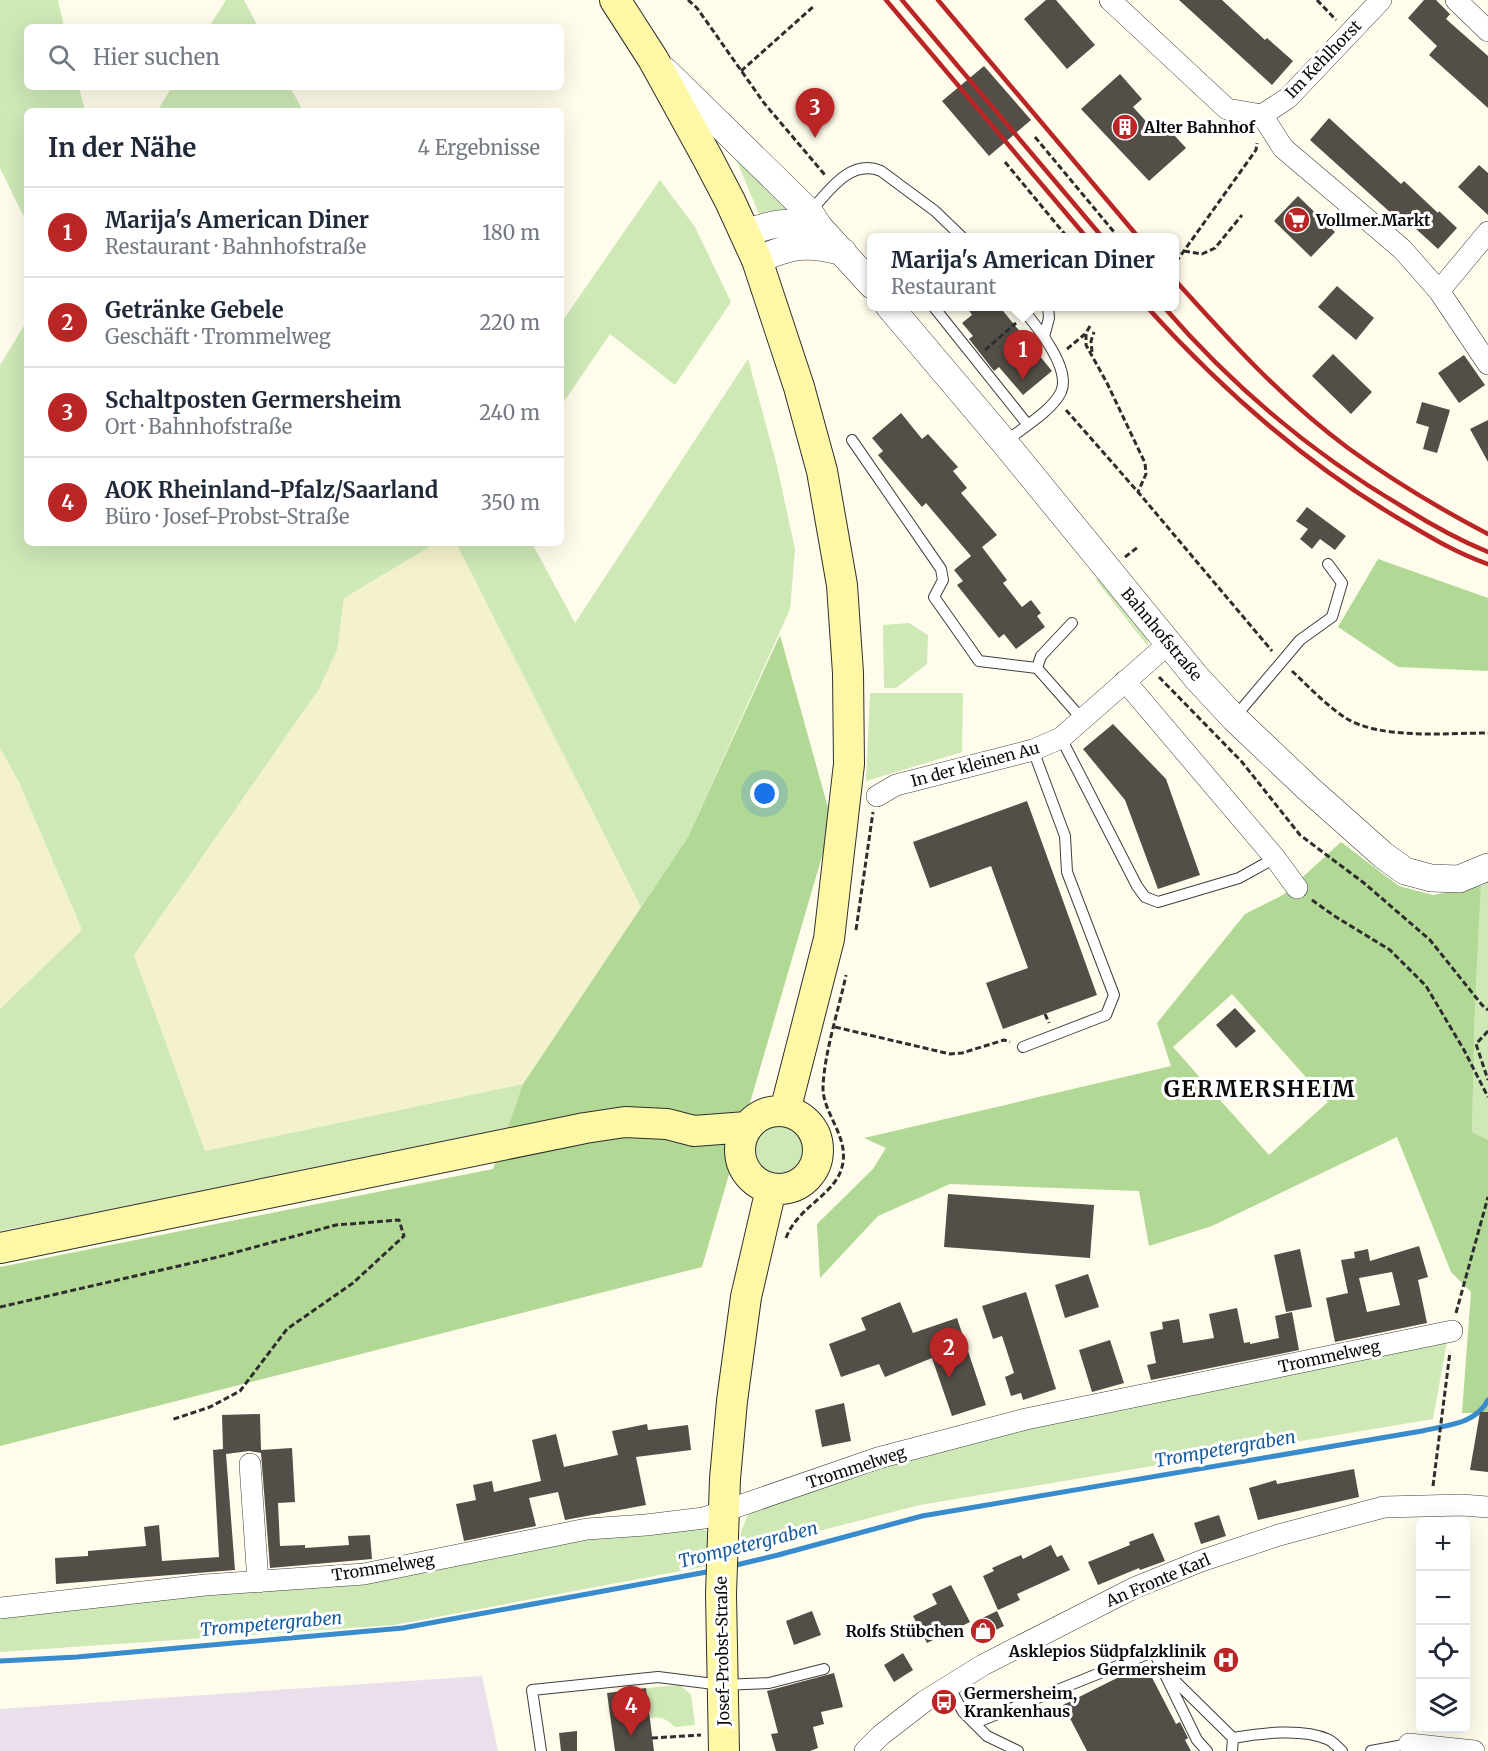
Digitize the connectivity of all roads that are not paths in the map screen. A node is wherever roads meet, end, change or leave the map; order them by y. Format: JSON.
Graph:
{"nodes":[{"id":1,"x":615,"y":0,"type":"edge"},
{"id":2,"x":1110,"y":0,"type":"edge"},
{"id":3,"x":1381,"y":0,"type":"edge"},
{"id":4,"x":1456,"y":0,"type":"edge"},
{"id":5,"x":1488,"y":30,"type":"edge"},
{"id":6,"x":653,"y":59,"type":"junction"},
{"id":7,"x":1262,"y":115,"type":"junction"},
{"id":8,"x":814,"y":220,"type":"junction"},
{"id":9,"x":1488,"y":232,"type":"edge"},
{"id":10,"x":959,"y":233,"type":"edge"},
{"id":11,"x":751,"y":247,"type":"junction"},
{"id":12,"x":843,"y":252,"type":"junction"},
{"id":13,"x":867,"y":279,"type":"edge"},
{"id":14,"x":1439,"y":291,"type":"junction"},
{"id":15,"x":895,"y":311,"type":"edge"},
{"id":16,"x":937,"y":311,"type":"edge"},
{"id":17,"x":1024,"y":311,"type":"edge"},
{"id":18,"x":1048,"y":311,"type":"edge"},
{"id":19,"x":1044,"y":337,"type":"junction"},
{"id":20,"x":1488,"y":364,"type":"edge"},
{"id":21,"x":1031,"y":422,"type":"junction"},
{"id":22,"x":852,"y":440,"type":"dead end"},
{"id":23,"x":1004,"y":442,"type":"junction"},
{"id":24,"x":1328,"y":564,"type":"dead end"},
{"id":25,"x":1072,"y":623,"type":"dead end"},
{"id":26,"x":1159,"y":652,"type":"junction"},
{"id":27,"x":1037,"y":668,"type":"junction"},
{"id":28,"x":1125,"y":681,"type":"junction"},
{"id":29,"x":1234,"y":718,"type":"junction"},
{"id":30,"x":1082,"y":719,"type":"junction"},
{"id":31,"x":1061,"y":738,"type":"junction"},
{"id":32,"x":1033,"y":750,"type":"junction"},
{"id":33,"x":877,"y":796,"type":"road end"},
{"id":34,"x":1275,"y":858,"type":"junction"},
{"id":35,"x":1488,"y":867,"type":"edge"},
{"id":36,"x":1297,"y":888,"type":"road end"},
{"id":37,"x":1023,"y":1047,"type":"road end"},
{"id":38,"x":785,"y":1111,"type":"junction"},
{"id":39,"x":747,"y":1127,"type":"junction"},
{"id":40,"x":694,"y":1131,"type":"junction"},
{"id":41,"x":743,"y":1168,"type":"junction"},
{"id":42,"x":771,"y":1189,"type":"junction"},
{"id":43,"x":0,"y":1248,"type":"edge"},
{"id":44,"x":1452,"y":1331,"type":"road end"},
{"id":45,"x":250,"y":1464,"type":"dead end"},
{"id":46,"x":1488,"y":1507,"type":"edge"},
{"id":47,"x":723,"y":1513,"type":"junction"},
{"id":48,"x":258,"y":1581,"type":"junction"},
{"id":49,"x":0,"y":1608,"type":"edge"},
{"id":50,"x":824,"y":1669,"type":"dead end"},
{"id":51,"x":1163,"y":1670,"type":"junction"},
{"id":52,"x":722,"y":1685,"type":"junction"},
{"id":53,"x":949,"y":1686,"type":"junction"},
{"id":54,"x":975,"y":1723,"type":"junction"},
{"id":55,"x":1233,"y":1738,"type":"junction"},
{"id":56,"x":718,"y":1743,"type":"edge"},
{"id":57,"x":1409,"y":1744,"type":"joint"},
{"id":58,"x":541,"y":1751,"type":"edge"},
{"id":59,"x":864,"y":1751,"type":"edge"},
{"id":60,"x":1018,"y":1751,"type":"edge"},
{"id":61,"x":1207,"y":1751,"type":"edge"},
{"id":62,"x":1232,"y":1751,"type":"edge"},
{"id":63,"x":1342,"y":1751,"type":"edge"},
{"id":64,"x":1371,"y":1751,"type":"edge"},
{"id":65,"x":1474,"y":1751,"type":"edge"}],
"edges":[{"from":1,"to":6,"type":"main road"},
{"from":2,"to":7,"type":"street"},
{"from":3,"to":7,"type":"street","name":"Im Kehlhorst"},
{"from":4,"to":5,"type":"street"},
{"from":6,"to":8,"type":"street"},
{"from":6,"to":11,"type":"main road"},
{"from":7,"to":14,"type":"street"},
{"from":8,"to":10,"type":"lane"},
{"from":8,"to":11,"type":"street"},
{"from":8,"to":12,"type":"street"},
{"from":9,"to":14,"type":"street"},
{"from":11,"to":12,"type":"street"},
{"from":11,"to":38,"type":"main road"},
{"from":12,"to":13,"type":"street"},
{"from":14,"to":20,"type":"street"},
{"from":15,"to":23,"type":"street","name":"Bahnhofstraße"},
{"from":16,"to":21,"type":"lane"},
{"from":17,"to":19,"type":"lane"},
{"from":18,"to":19,"type":"lane"},
{"from":19,"to":21,"type":"lane"},
{"from":21,"to":23,"type":"lane"},
{"from":22,"to":27,"type":"lane"},
{"from":23,"to":26,"type":"street","name":"Bahnhofstraße"},
{"from":24,"to":29,"type":"lane"},
{"from":25,"to":27,"type":"lane"},
{"from":26,"to":28,"type":"street","name":"In der kleinen Au"},
{"from":26,"to":29,"type":"street","name":"Bahnhofstraße"},
{"from":27,"to":30,"type":"lane"},
{"from":28,"to":30,"type":"street","name":"In der kleinen Au"},
{"from":28,"to":34,"type":"street"},
{"from":29,"to":35,"type":"street","name":"Bahnhofstraße"},
{"from":30,"to":31,"type":"street","name":"In der kleinen Au"},
{"from":31,"to":32,"type":"street","name":"In der kleinen Au"},
{"from":31,"to":34,"type":"lane"},
{"from":32,"to":33,"type":"street","name":"In der kleinen Au"},
{"from":32,"to":37,"type":"lane"},
{"from":34,"to":36,"type":"street"},
{"from":38,"to":39,"type":"main road"},
{"from":38,"to":42,"type":"main road"},
{"from":39,"to":40,"type":"main road"},
{"from":39,"to":41,"type":"main road"},
{"from":40,"to":41,"type":"main road"},
{"from":40,"to":43,"type":"main road"},
{"from":41,"to":42,"type":"main road"},
{"from":42,"to":47,"type":"main road","name":"Josef-Probst-Straße"},
{"from":44,"to":47,"type":"street","name":"Trommelweg"},
{"from":45,"to":48,"type":"street"},
{"from":46,"to":53,"type":"street","name":"An Fronte Karl"},
{"from":47,"to":48,"type":"street","name":"Trommelweg"},
{"from":47,"to":52,"type":"main road","name":"Josef-Probst-Straße"},
{"from":48,"to":49,"type":"street","name":"Trommelweg"},
{"from":50,"to":52,"type":"lane"},
{"from":51,"to":54,"type":"lane"},
{"from":51,"to":55,"type":"lane"},
{"from":51,"to":61,"type":"lane"},
{"from":52,"to":56,"type":"main road","name":"Josef-Probst-Straße"},
{"from":52,"to":58,"type":"lane"},
{"from":53,"to":54,"type":"lane"},
{"from":53,"to":59,"type":"street","name":"An Fronte Karl"},
{"from":54,"to":60,"type":"lane"},
{"from":55,"to":62,"type":"lane"},
{"from":55,"to":63,"type":"lane"},
{"from":57,"to":64,"type":"lane"},
{"from":57,"to":65,"type":"street"}]}
